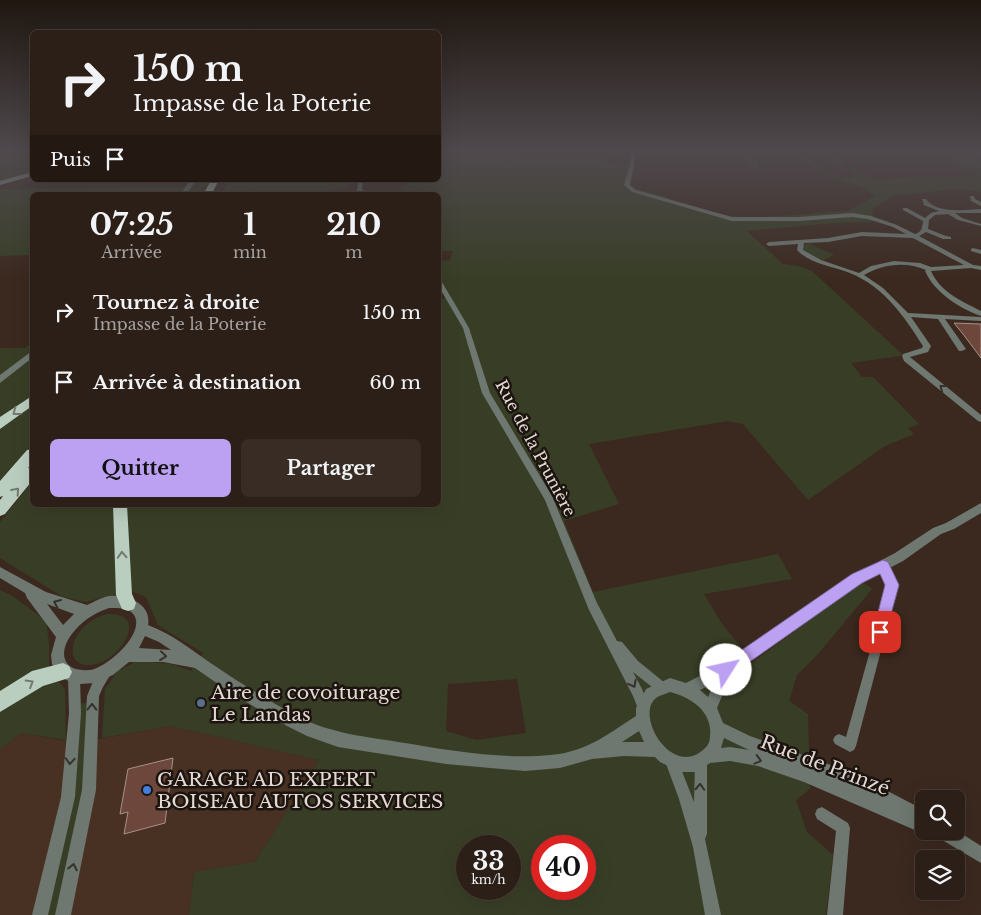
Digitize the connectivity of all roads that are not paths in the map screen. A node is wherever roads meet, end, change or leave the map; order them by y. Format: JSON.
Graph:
{"nodes":[{"id":1,"x":643,"y":194,"type":"edge"},
{"id":2,"x":972,"y":197,"type":"dead end"},
{"id":3,"x":924,"y":200,"type":"dead end"},
{"id":4,"x":981,"y":204,"type":"edge"},
{"id":5,"x":905,"y":209,"type":"dead end"},
{"id":6,"x":947,"y":212,"type":"junction"},
{"id":7,"x":981,"y":212,"type":"edge"},
{"id":8,"x":925,"y":220,"type":"junction"},
{"id":9,"x":980,"y":225,"type":"edge"},
{"id":10,"x":925,"y":230,"type":"junction"},
{"id":11,"x":914,"y":236,"type":"junction"},
{"id":12,"x":949,"y":238,"type":"dead end"},
{"id":13,"x":801,"y":242,"type":"junction"},
{"id":14,"x":769,"y":244,"type":"dead end"},
{"id":15,"x":973,"y":250,"type":"dead end"},
{"id":16,"x":981,"y":252,"type":"edge"},
{"id":17,"x":971,"y":266,"type":"junction"},
{"id":18,"x":981,"y":268,"type":"edge"},
{"id":19,"x":930,"y":269,"type":"junction"},
{"id":20,"x":859,"y":275,"type":"junction"},
{"id":21,"x":441,"y":285,"type":"edge"},
{"id":22,"x":981,"y":314,"type":"edge"},
{"id":23,"x":907,"y":315,"type":"junction"},
{"id":24,"x":940,"y":317,"type":"junction"},
{"id":25,"x":981,"y":319,"type":"edge"},
{"id":26,"x":962,"y":349,"type":"dead end"},
{"id":27,"x":30,"y":356,"type":"edge"},
{"id":28,"x":0,"y":380,"type":"edge"},
{"id":29,"x":30,"y":402,"type":"edge"},
{"id":30,"x":981,"y":419,"type":"edge"},
{"id":31,"x":0,"y":424,"type":"edge"},
{"id":32,"x":30,"y":456,"type":"edge"},
{"id":33,"x":30,"y":474,"type":"edge"},
{"id":34,"x":0,"y":491,"type":"edge"},
{"id":35,"x":120,"y":507,"type":"edge"},
{"id":36,"x":981,"y":507,"type":"edge"},
{"id":37,"x":0,"y":510,"type":"edge"},
{"id":38,"x":883,"y":566,"type":"junction"},
{"id":39,"x":0,"y":572,"type":"edge"},
{"id":40,"x":29,"y":591,"type":"junction"},
{"id":41,"x":128,"y":603,"type":"junction"},
{"id":42,"x":87,"y":611,"type":"junction"},
{"id":43,"x":142,"y":629,"type":"junction"},
{"id":44,"x":605,"y":630,"type":"junction"},
{"id":45,"x":63,"y":636,"type":"junction"},
{"id":46,"x":128,"y":655,"type":"junction"},
{"id":47,"x":198,"y":662,"type":"junction"},
{"id":48,"x":726,"y":670,"type":"junction"},
{"id":49,"x":108,"y":671,"type":"junction"},
{"id":50,"x":69,"y":675,"type":"junction"},
{"id":51,"x":661,"y":687,"type":"junction"},
{"id":52,"x":688,"y":689,"type":"junction"},
{"id":53,"x":0,"y":702,"type":"edge"},
{"id":54,"x":710,"y":710,"type":"junction"},
{"id":55,"x":643,"y":714,"type":"junction"},
{"id":56,"x":717,"y":727,"type":"junction"},
{"id":57,"x":839,"y":740,"type":"dead end"},
{"id":58,"x":657,"y":750,"type":"junction"},
{"id":59,"x":592,"y":752,"type":"junction"},
{"id":60,"x":705,"y":759,"type":"junction"},
{"id":61,"x":671,"y":761,"type":"junction"},
{"id":62,"x":915,"y":813,"type":"edge"},
{"id":63,"x":822,"y":814,"type":"dead end"},
{"id":64,"x":915,"y":822,"type":"edge"},
{"id":65,"x":955,"y":840,"type":"edge"},
{"id":66,"x":957,"y":840,"type":"edge"},
{"id":67,"x":960,"y":842,"type":"junction"},
{"id":68,"x":700,"y":847,"type":"junction"},
{"id":69,"x":981,"y":855,"type":"edge"},
{"id":70,"x":40,"y":915,"type":"edge"},
{"id":71,"x":63,"y":915,"type":"edge"},
{"id":72,"x":713,"y":915,"type":"edge"},
{"id":73,"x":835,"y":915,"type":"edge"}],
"edges":[{"from":1,"to":11,"type":"street"},
{"from":2,"to":4,"type":"street"},
{"from":3,"to":6,"type":"street"},
{"from":5,"to":8,"type":"street"},
{"from":6,"to":7,"type":"street"},
{"from":6,"to":8,"type":"street"},
{"from":6,"to":9,"type":"street"},
{"from":8,"to":10,"type":"street"},
{"from":10,"to":11,"type":"street"},
{"from":10,"to":12,"type":"street"},
{"from":11,"to":13,"type":"street"},
{"from":11,"to":17,"type":"street"},
{"from":13,"to":14,"type":"street"},
{"from":13,"to":20,"type":"street"},
{"from":15,"to":16,"type":"street"},
{"from":17,"to":18,"type":"street"},
{"from":17,"to":19,"type":"street"},
{"from":19,"to":20,"type":"street"},
{"from":19,"to":22,"type":"street"},
{"from":20,"to":23,"type":"street"},
{"from":21,"to":44,"type":"street","name":"Rue de la Prunière"},
{"from":23,"to":24,"type":"street"},
{"from":30,"to":23,"type":"street","one_way":true},
{"from":24,"to":25,"type":"street"},
{"from":24,"to":26,"type":"street"},
{"from":27,"to":28,"type":"street"},
{"from":29,"to":31,"type":"highway","one_way":true},
{"from":32,"to":34,"type":"highway"},
{"from":37,"to":33,"type":"highway","one_way":true},
{"from":41,"to":35,"type":"highway","one_way":true},
{"from":36,"to":38,"type":"street"},
{"from":38,"to":48,"type":"street"},
{"from":38,"to":57,"type":"street"},
{"from":39,"to":40,"type":"street"},
{"from":42,"to":40,"type":"street","one_way":true},
{"from":40,"to":45,"type":"street"},
{"from":41,"to":42,"type":"street"},
{"from":41,"to":43,"type":"street"},
{"from":42,"to":45,"type":"street"},
{"from":43,"to":46,"type":"street"},
{"from":43,"to":47,"type":"street"},
{"from":44,"to":51,"type":"street","name":"Rue de la Prunière"},
{"from":44,"to":55,"type":"street","name":"Rue de la Prunière","one_way":true},
{"from":45,"to":50,"type":"street"},
{"from":46,"to":47,"type":"street","one_way":true},
{"from":46,"to":49,"type":"street"},
{"from":47,"to":59,"type":"street"},
{"from":48,"to":52,"type":"street"},
{"from":48,"to":54,"type":"street"},
{"from":49,"to":50,"type":"street"},
{"from":71,"to":49,"type":"street","one_way":true},
{"from":53,"to":50,"type":"highway","one_way":true},
{"from":50,"to":70,"type":"street","one_way":true},
{"from":51,"to":52,"type":"street"},
{"from":51,"to":55,"type":"street"},
{"from":52,"to":54,"type":"street"},
{"from":54,"to":56,"type":"street"},
{"from":55,"to":58,"type":"street"},
{"from":55,"to":59,"type":"street"},
{"from":56,"to":60,"type":"street"},
{"from":56,"to":62,"type":"street","name":"Rue de Prinzé"},
{"from":58,"to":59,"type":"street"},
{"from":58,"to":61,"type":"street"},
{"from":60,"to":61,"type":"street"},
{"from":60,"to":64,"type":"street","name":"Rue de Prinzé","one_way":true},
{"from":68,"to":60,"type":"street","one_way":true},
{"from":61,"to":68,"type":"street"},
{"from":63,"to":73,"type":"street"},
{"from":65,"to":67,"type":"street"},
{"from":66,"to":67,"type":"street"},
{"from":67,"to":69,"type":"street"},
{"from":68,"to":72,"type":"street"}]}
